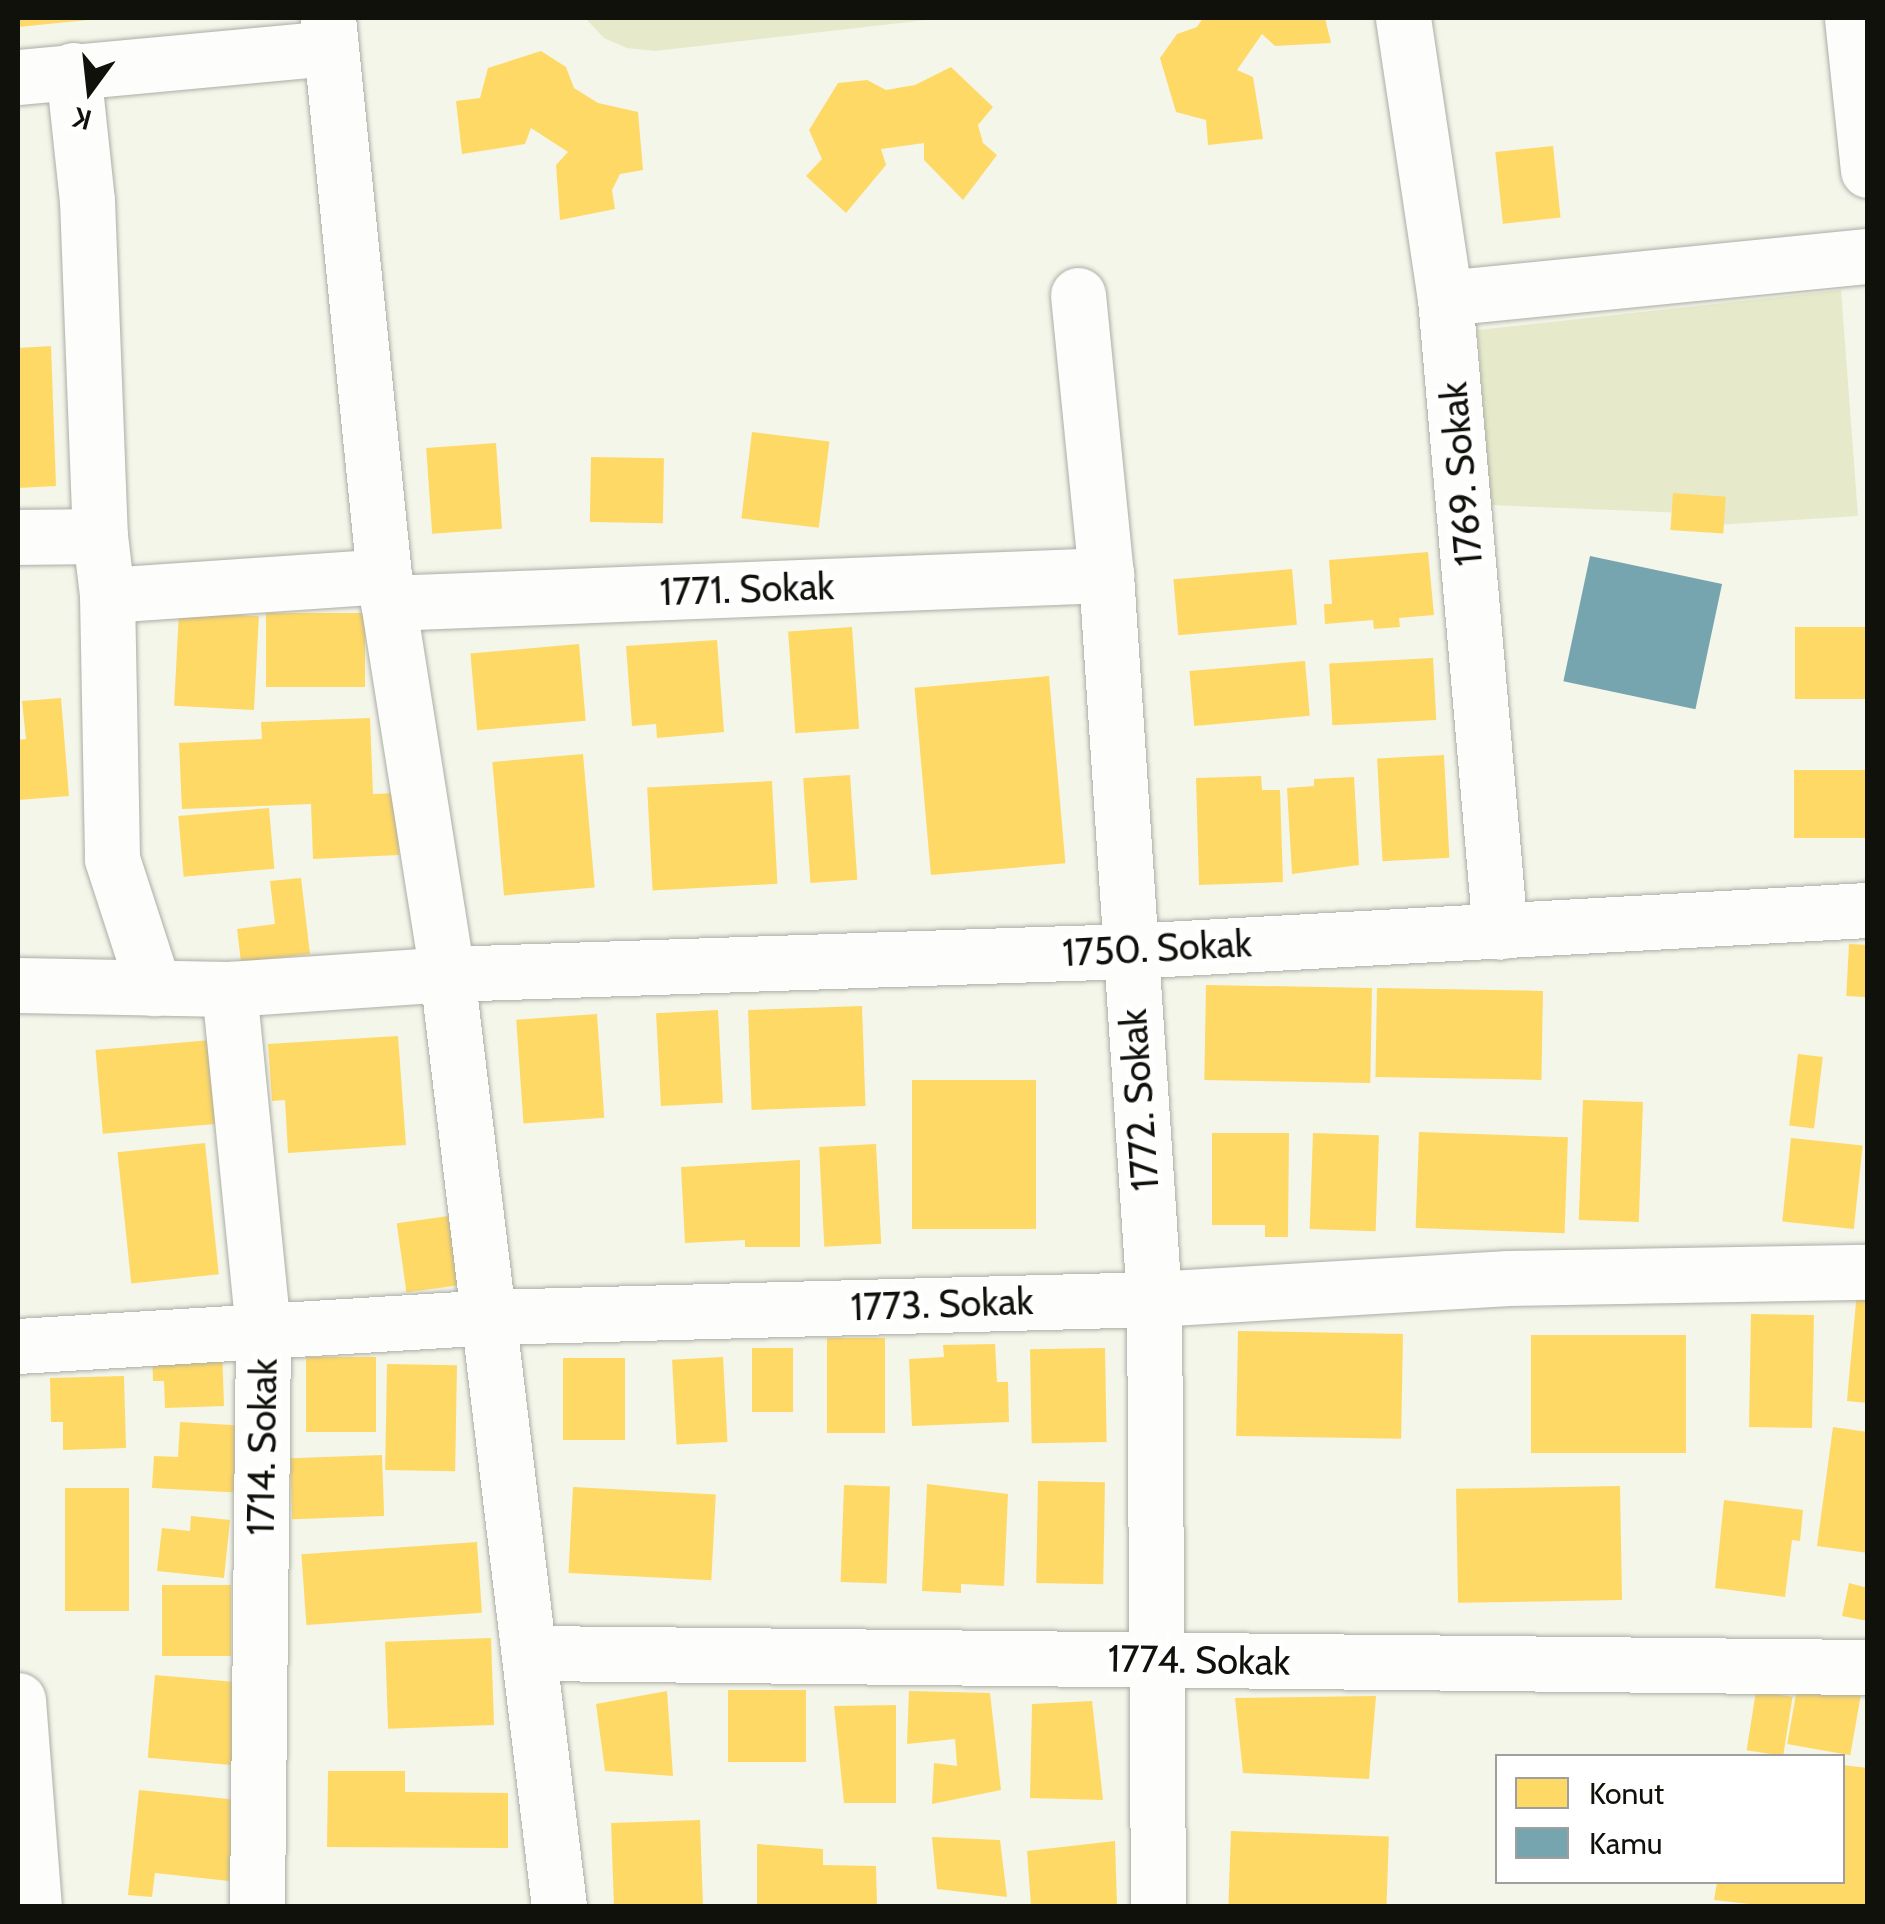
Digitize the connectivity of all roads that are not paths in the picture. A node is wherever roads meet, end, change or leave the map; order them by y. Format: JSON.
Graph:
{"nodes":[{"id":1,"x":1403,"y":18,"type":"edge"},
{"id":2,"x":1852,"y":18,"type":"edge"},
{"id":3,"x":330,"y":33,"type":"edge"},
{"id":4,"x":73,"y":70,"type":"junction"},
{"id":5,"x":18,"y":77,"type":"edge"},
{"id":6,"x":1868,"y":170,"type":"edge"},
{"id":7,"x":1868,"y":256,"type":"edge"},
{"id":8,"x":1078,"y":295,"type":"dead end"},
{"id":9,"x":1445,"y":298,"type":"junction"},
{"id":10,"x":100,"y":536,"type":"junction"},
{"id":11,"x":18,"y":537,"type":"edge"},
{"id":12,"x":1106,"y":575,"type":"junction"},
{"id":13,"x":386,"y":589,"type":"junction"},
{"id":14,"x":108,"y":595,"type":"junction"},
{"id":15,"x":1868,"y":910,"type":"edge"},
{"id":16,"x":1500,"y":932,"type":"junction"},
{"id":17,"x":1128,"y":950,"type":"junction"},
{"id":18,"x":446,"y":974,"type":"junction"},
{"id":19,"x":18,"y":985,"type":"edge"},
{"id":20,"x":154,"y":988,"type":"junction"},
{"id":21,"x":229,"y":989,"type":"junction"},
{"id":22,"x":1868,"y":1272,"type":"edge"},
{"id":23,"x":1154,"y":1298,"type":"junction"},
{"id":24,"x":490,"y":1317,"type":"junction"},
{"id":25,"x":263,"y":1332,"type":"junction"},
{"id":26,"x":18,"y":1346,"type":"edge"},
{"id":27,"x":530,"y":1653,"type":"junction"},
{"id":28,"x":1158,"y":1660,"type":"junction"},
{"id":29,"x":1868,"y":1667,"type":"edge"},
{"id":30,"x":18,"y":1700,"type":"edge"},
{"id":31,"x":34,"y":1906,"type":"edge"},
{"id":32,"x":256,"y":1906,"type":"edge"},
{"id":33,"x":559,"y":1906,"type":"edge"},
{"id":34,"x":1158,"y":1906,"type":"edge"}],
"edges":[{"from":1,"to":9,"type":"street","name":"1769. Sokak"},
{"from":2,"to":6,"type":"street"},
{"from":3,"to":4,"type":"street"},
{"from":3,"to":13,"type":"street"},
{"from":4,"to":5,"type":"street"},
{"from":4,"to":10,"type":"street"},
{"from":7,"to":9,"type":"street"},
{"from":8,"to":12,"type":"street","name":"1772. Sokak"},
{"from":9,"to":16,"type":"street","name":"1769. Sokak"},
{"from":10,"to":11,"type":"street"},
{"from":10,"to":14,"type":"street"},
{"from":12,"to":13,"type":"street","name":"1771. Sokak"},
{"from":12,"to":17,"type":"street","name":"1772. Sokak"},
{"from":13,"to":14,"type":"street","name":"1771. Sokak"},
{"from":13,"to":18,"type":"street"},
{"from":14,"to":20,"type":"street"},
{"from":15,"to":16,"type":"street","name":"1750. Sokak"},
{"from":16,"to":17,"type":"street","name":"1750. Sokak"},
{"from":17,"to":18,"type":"street","name":"1750. Sokak"},
{"from":17,"to":23,"type":"street","name":"1772. Sokak"},
{"from":18,"to":21,"type":"street","name":"1750. Sokak"},
{"from":18,"to":24,"type":"street"},
{"from":19,"to":20,"type":"street","name":"1750. Sokak"},
{"from":20,"to":21,"type":"street","name":"1750. Sokak"},
{"from":21,"to":25,"type":"street","name":"1714. Sokak"},
{"from":22,"to":23,"type":"street","name":"1773. Sokak"},
{"from":23,"to":24,"type":"street","name":"1773. Sokak"},
{"from":23,"to":28,"type":"street","name":"1772. Sokak"},
{"from":24,"to":25,"type":"street","name":"1773. Sokak"},
{"from":24,"to":27,"type":"street"},
{"from":25,"to":26,"type":"street","name":"1773. Sokak"},
{"from":25,"to":32,"type":"street","name":"1714. Sokak"},
{"from":27,"to":28,"type":"street","name":"1774. Sokak"},
{"from":27,"to":33,"type":"street"},
{"from":28,"to":29,"type":"street","name":"1774. Sokak"},
{"from":28,"to":34,"type":"street","name":"1772. Sokak"},
{"from":30,"to":31,"type":"street"}]}
